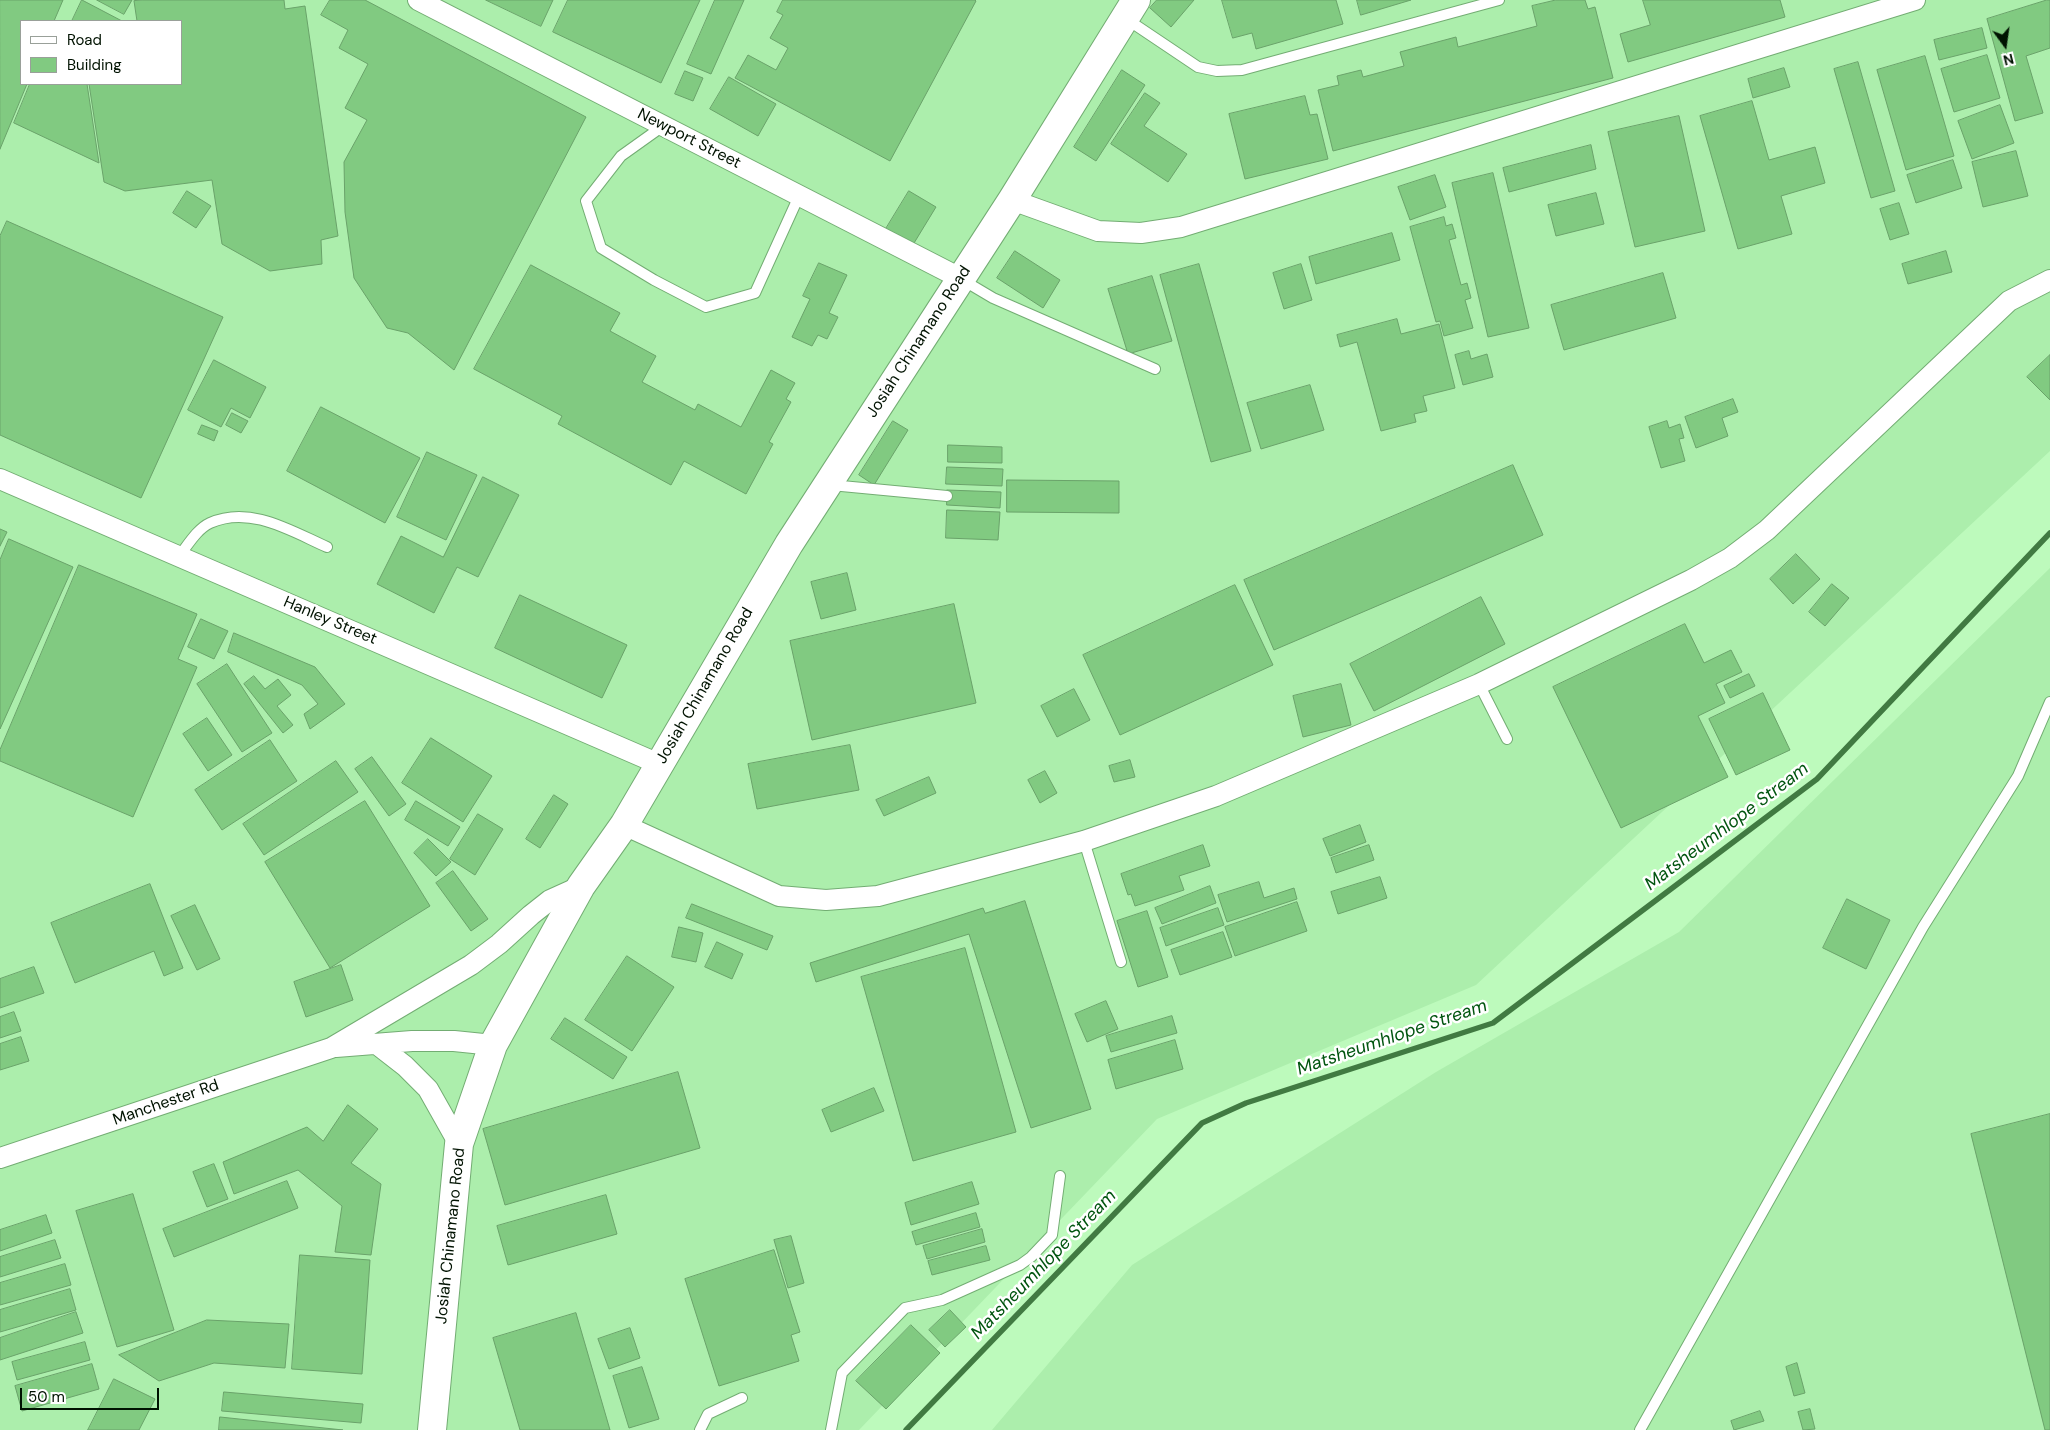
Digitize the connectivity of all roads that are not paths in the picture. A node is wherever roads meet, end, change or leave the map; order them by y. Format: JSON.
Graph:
{"nodes":[{"id":1,"x":418,"y":0,"type":"edge"},
{"id":2,"x":1499,"y":0,"type":"edge"},
{"id":3,"x":1915,"y":0,"type":"edge"},
{"id":4,"x":1130,"y":9,"type":"edge"},
{"id":5,"x":663,"y":126,"type":"junction"},
{"id":6,"x":798,"y":196,"type":"junction"},
{"id":7,"x":1012,"y":200,"type":"junction"},
{"id":8,"x":960,"y":278,"type":"junction"},
{"id":9,"x":2050,"y":280,"type":"edge"},
{"id":10,"x":1155,"y":369,"type":"dead end"},
{"id":11,"x":0,"y":479,"type":"edge"},
{"id":12,"x":827,"y":485,"type":"junction"},
{"id":13,"x":947,"y":496,"type":"dead end"},
{"id":14,"x":327,"y":546,"type":"dead end"},
{"id":15,"x":179,"y":556,"type":"junction"},
{"id":16,"x":1479,"y":684,"type":"junction"},
{"id":17,"x":2050,"y":702,"type":"edge"},
{"id":18,"x":1507,"y":740,"type":"dead end"},
{"id":19,"x":659,"y":764,"type":"junction"},
{"id":20,"x":624,"y":824,"type":"junction"},
{"id":21,"x":1084,"y":841,"type":"junction"},
{"id":22,"x":581,"y":886,"type":"junction"},
{"id":23,"x":1121,"y":962,"type":"dead end"},
{"id":24,"x":378,"y":1045,"type":"junction"},
{"id":25,"x":493,"y":1045,"type":"junction"},
{"id":26,"x":331,"y":1048,"type":"junction"},
{"id":27,"x":459,"y":1144,"type":"junction"},
{"id":28,"x":0,"y":1158,"type":"edge"},
{"id":29,"x":1060,"y":1176,"type":"dead end"},
{"id":30,"x":742,"y":1398,"type":"dead end"},
{"id":31,"x":432,"y":1430,"type":"edge"},
{"id":32,"x":700,"y":1430,"type":"edge"},
{"id":33,"x":831,"y":1430,"type":"edge"},
{"id":34,"x":1640,"y":1430,"type":"edge"}],
"edges":[{"from":1,"to":5,"type":"street","name":"Newport Street"},
{"from":2,"to":4,"type":"lane"},
{"from":3,"to":7,"type":"street"},
{"from":4,"to":7,"type":"street","name":"Josiah Chinamano Road"},
{"from":5,"to":6,"type":"street","name":"Newport Street"},
{"from":5,"to":6,"type":"lane"},
{"from":6,"to":8,"type":"street","name":"Newport Street"},
{"from":7,"to":8,"type":"street","name":"Josiah Chinamano Road"},
{"from":8,"to":10,"type":"lane"},
{"from":8,"to":12,"type":"street","name":"Josiah Chinamano Road"},
{"from":9,"to":16,"type":"street"},
{"from":11,"to":15,"type":"street","name":"Hanley Street"},
{"from":12,"to":13,"type":"lane"},
{"from":12,"to":19,"type":"street","name":"Josiah Chinamano Road"},
{"from":14,"to":15,"type":"lane"},
{"from":15,"to":19,"type":"street","name":"Hanley Street"},
{"from":16,"to":18,"type":"lane"},
{"from":16,"to":21,"type":"street"},
{"from":17,"to":34,"type":"lane"},
{"from":19,"to":20,"type":"street","name":"Josiah Chinamano Road"},
{"from":20,"to":21,"type":"street"},
{"from":20,"to":22,"type":"street","name":"Josiah Chinamano Road"},
{"from":21,"to":23,"type":"lane"},
{"from":22,"to":25,"type":"street","name":"Josiah Chinamano Road"},
{"from":22,"to":26,"type":"street"},
{"from":24,"to":25,"type":"street"},
{"from":24,"to":26,"type":"street"},
{"from":24,"to":27,"type":"street"},
{"from":25,"to":27,"type":"street","name":"Josiah Chinamano Road"},
{"from":26,"to":28,"type":"street","name":"Manchester Rd"},
{"from":27,"to":31,"type":"street","name":"Josiah Chinamano Road"},
{"from":29,"to":33,"type":"lane"},
{"from":30,"to":32,"type":"lane"}]}
